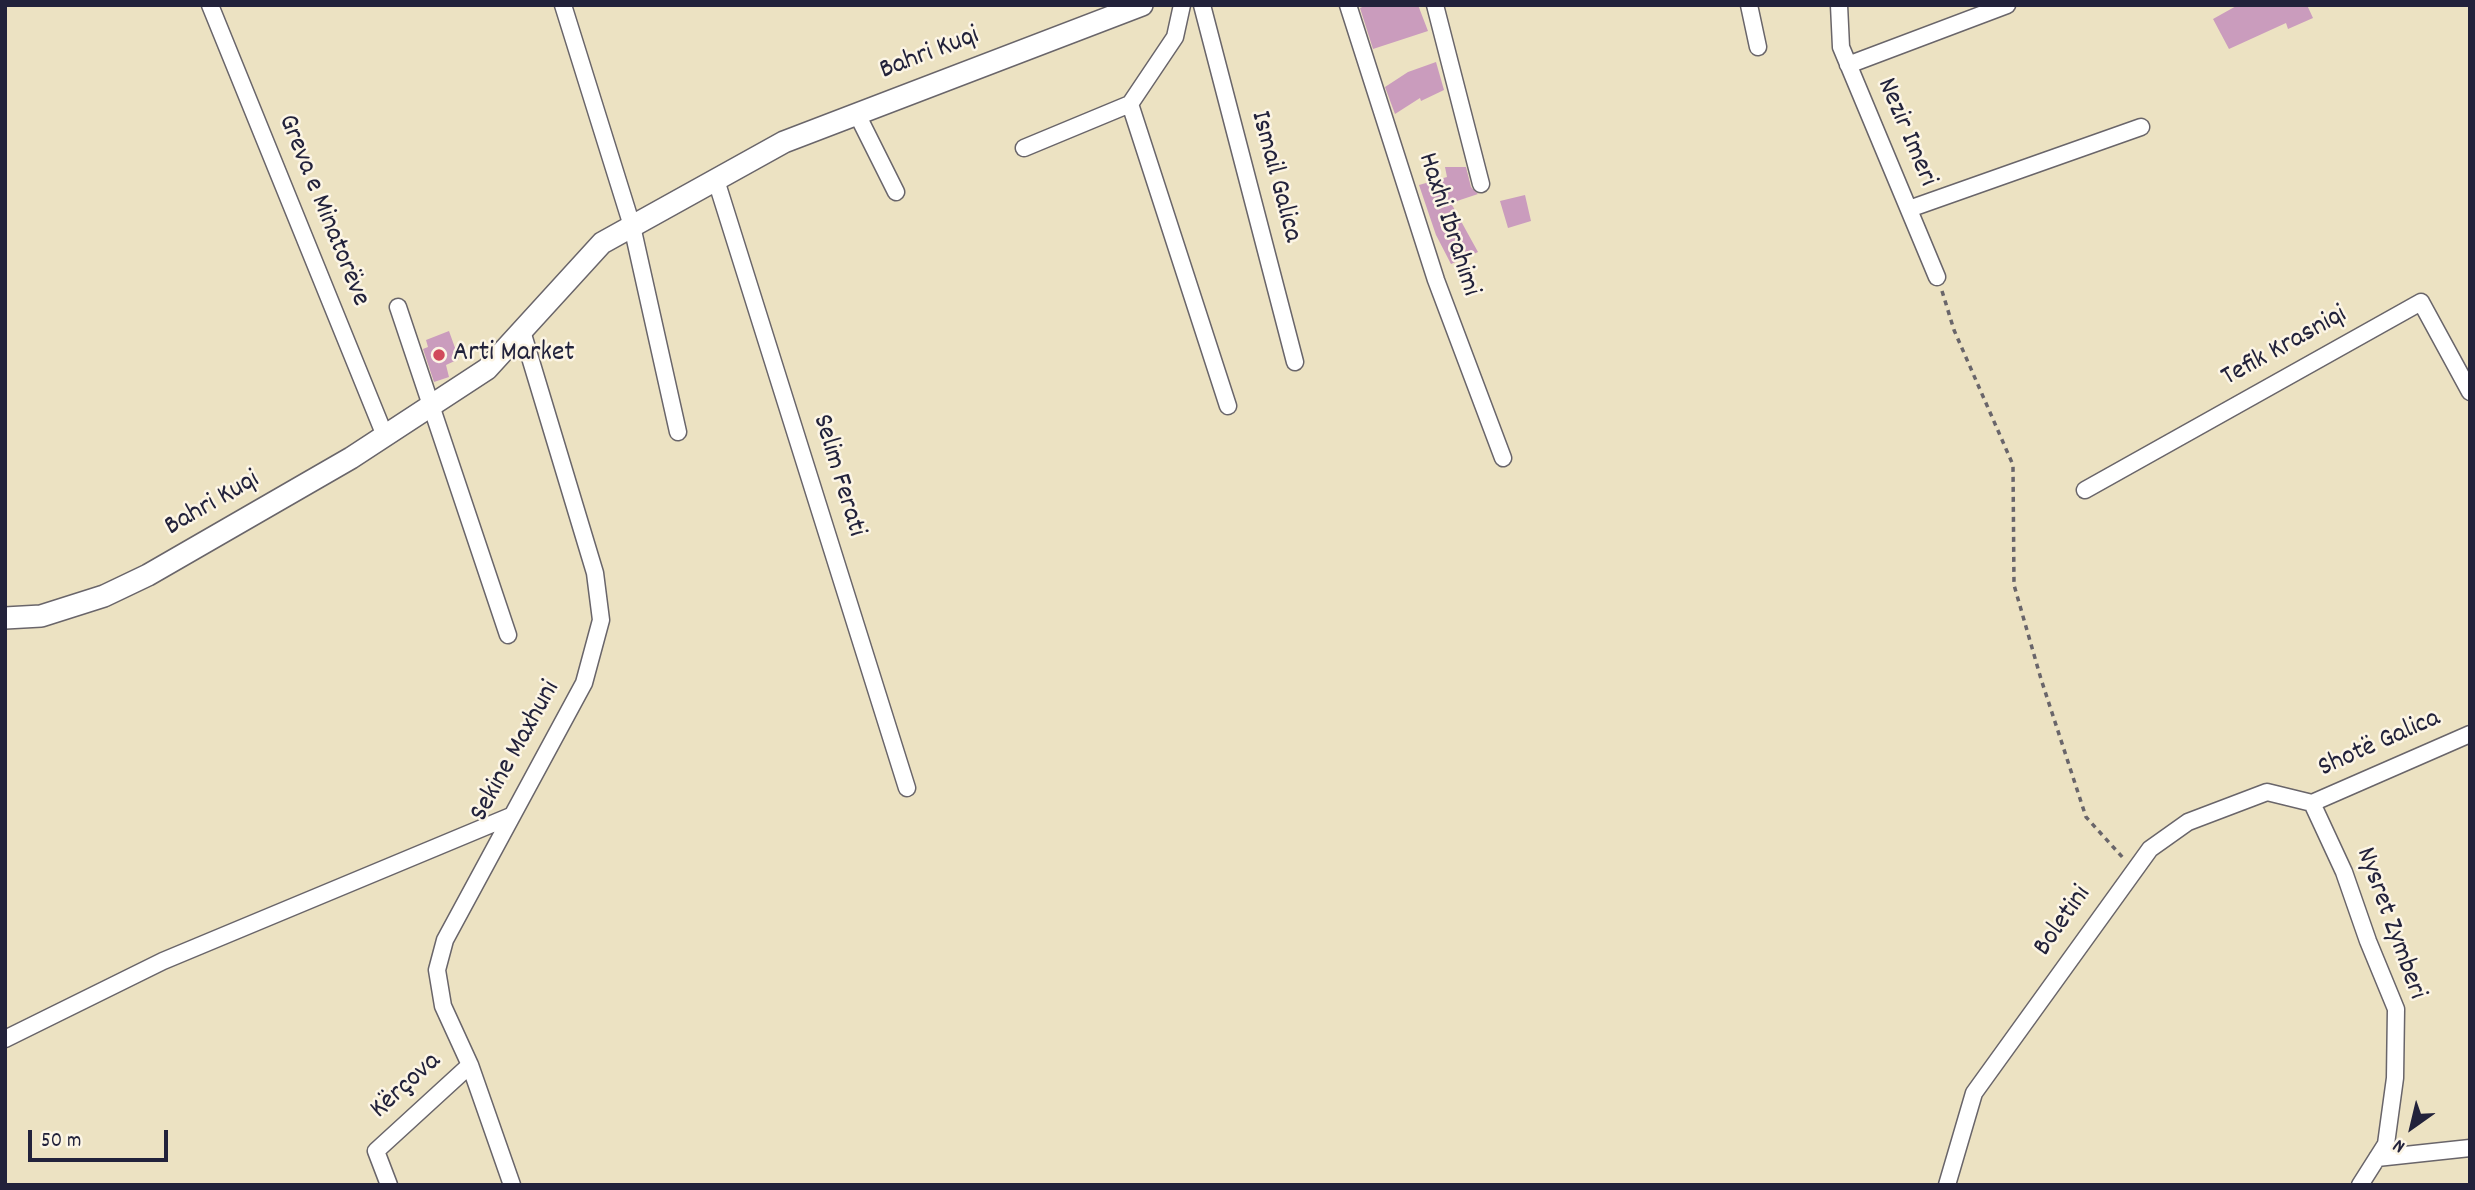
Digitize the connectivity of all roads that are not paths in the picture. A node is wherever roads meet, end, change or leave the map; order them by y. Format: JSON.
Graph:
{"nodes":[{"id":1,"x":210,"y":5,"type":"edge"},
{"id":2,"x":563,"y":5,"type":"edge"},
{"id":3,"x":1142,"y":5,"type":"edge"},
{"id":4,"x":1182,"y":5,"type":"edge"},
{"id":5,"x":1202,"y":5,"type":"edge"},
{"id":6,"x":1348,"y":5,"type":"edge"},
{"id":7,"x":1435,"y":5,"type":"edge"},
{"id":8,"x":1749,"y":5,"type":"edge"},
{"id":9,"x":1839,"y":5,"type":"edge"},
{"id":10,"x":2007,"y":5,"type":"edge"},
{"id":11,"x":1758,"y":47,"type":"dead end"},
{"id":12,"x":1848,"y":65,"type":"junction"},
{"id":13,"x":1130,"y":104,"type":"junction"},
{"id":14,"x":857,"y":114,"type":"junction"},
{"id":15,"x":2141,"y":127,"type":"dead end"},
{"id":16,"x":1024,"y":148,"type":"dead end"},
{"id":17,"x":716,"y":180,"type":"junction"},
{"id":18,"x":1481,"y":184,"type":"dead end"},
{"id":19,"x":897,"y":192,"type":"dead end"},
{"id":20,"x":1909,"y":209,"type":"junction"},
{"id":21,"x":632,"y":226,"type":"junction"},
{"id":22,"x":1937,"y":277,"type":"road end"},
{"id":23,"x":398,"y":307,"type":"dead end"},
{"id":24,"x":522,"y":331,"type":"junction"},
{"id":25,"x":1295,"y":362,"type":"dead end"},
{"id":26,"x":2470,"y":392,"type":"edge"},
{"id":27,"x":433,"y":404,"type":"junction"},
{"id":28,"x":1227,"y":406,"type":"dead end"},
{"id":29,"x":677,"y":432,"type":"dead end"},
{"id":30,"x":385,"y":436,"type":"junction"},
{"id":31,"x":1503,"y":458,"type":"dead end"},
{"id":32,"x":2085,"y":489,"type":"dead end"},
{"id":33,"x":5,"y":618,"type":"edge"},
{"id":34,"x":508,"y":635,"type":"dead end"},
{"id":35,"x":2470,"y":734,"type":"edge"},
{"id":36,"x":907,"y":788,"type":"dead end"},
{"id":37,"x":2312,"y":803,"type":"junction"},
{"id":38,"x":511,"y":816,"type":"junction"},
{"id":39,"x":5,"y":1039,"type":"edge"},
{"id":40,"x":470,"y":1065,"type":"junction"},
{"id":41,"x":2470,"y":1148,"type":"edge"},
{"id":42,"x":2377,"y":1158,"type":"junction"},
{"id":43,"x":389,"y":1185,"type":"edge"},
{"id":44,"x":512,"y":1185,"type":"edge"},
{"id":45,"x":1947,"y":1185,"type":"edge"},
{"id":46,"x":2360,"y":1185,"type":"edge"}],
"edges":[{"from":1,"to":30,"type":"street","name":"Greva e Minatorëve"},
{"from":2,"to":21,"type":"street"},
{"from":3,"to":14,"type":"street","name":"Bahri Kuqi"},
{"from":4,"to":13,"type":"street"},
{"from":5,"to":25,"type":"street","name":"Ismail Galica"},
{"from":6,"to":31,"type":"street","name":"Haxhi Ibrahimi"},
{"from":7,"to":18,"type":"street"},
{"from":8,"to":11,"type":"street"},
{"from":9,"to":12,"type":"street","name":"Nezir Imeri"},
{"from":10,"to":12,"type":"street"},
{"from":12,"to":20,"type":"street","name":"Nezir Imeri"},
{"from":13,"to":16,"type":"street"},
{"from":13,"to":28,"type":"street"},
{"from":14,"to":17,"type":"street","name":"Bahri Kuqi"},
{"from":14,"to":19,"type":"street","name":"Bahri Kuqi"},
{"from":15,"to":20,"type":"street"},
{"from":17,"to":21,"type":"street","name":"Bahri Kuqi"},
{"from":17,"to":36,"type":"street","name":"Selim Ferati"},
{"from":20,"to":22,"type":"street","name":"Nezir Imeri"},
{"from":21,"to":24,"type":"street","name":"Bahri Kuqi"},
{"from":21,"to":29,"type":"street"},
{"from":23,"to":27,"type":"street"},
{"from":24,"to":27,"type":"street","name":"Bahri Kuqi"},
{"from":24,"to":38,"type":"street","name":"Sekine Maxhuni"},
{"from":26,"to":32,"type":"street","name":"Tefik Krasniqi"},
{"from":27,"to":30,"type":"street","name":"Bahri Kuqi"},
{"from":27,"to":34,"type":"street"},
{"from":30,"to":33,"type":"street","name":"Bahri Kuqi"},
{"from":35,"to":37,"type":"street","name":"Shotë Galica"},
{"from":37,"to":42,"type":"street","name":"Nysret Zymberi"},
{"from":37,"to":45,"type":"street","name":"Boletini"},
{"from":38,"to":39,"type":"street"},
{"from":38,"to":40,"type":"street","name":"Sekine Maxhuni"},
{"from":40,"to":43,"type":"street","name":"Kërçova"},
{"from":40,"to":44,"type":"street","name":"Sekine Maxhuni"},
{"from":41,"to":42,"type":"street"},
{"from":42,"to":46,"type":"street","name":"Nysret Zymberi"}]}
